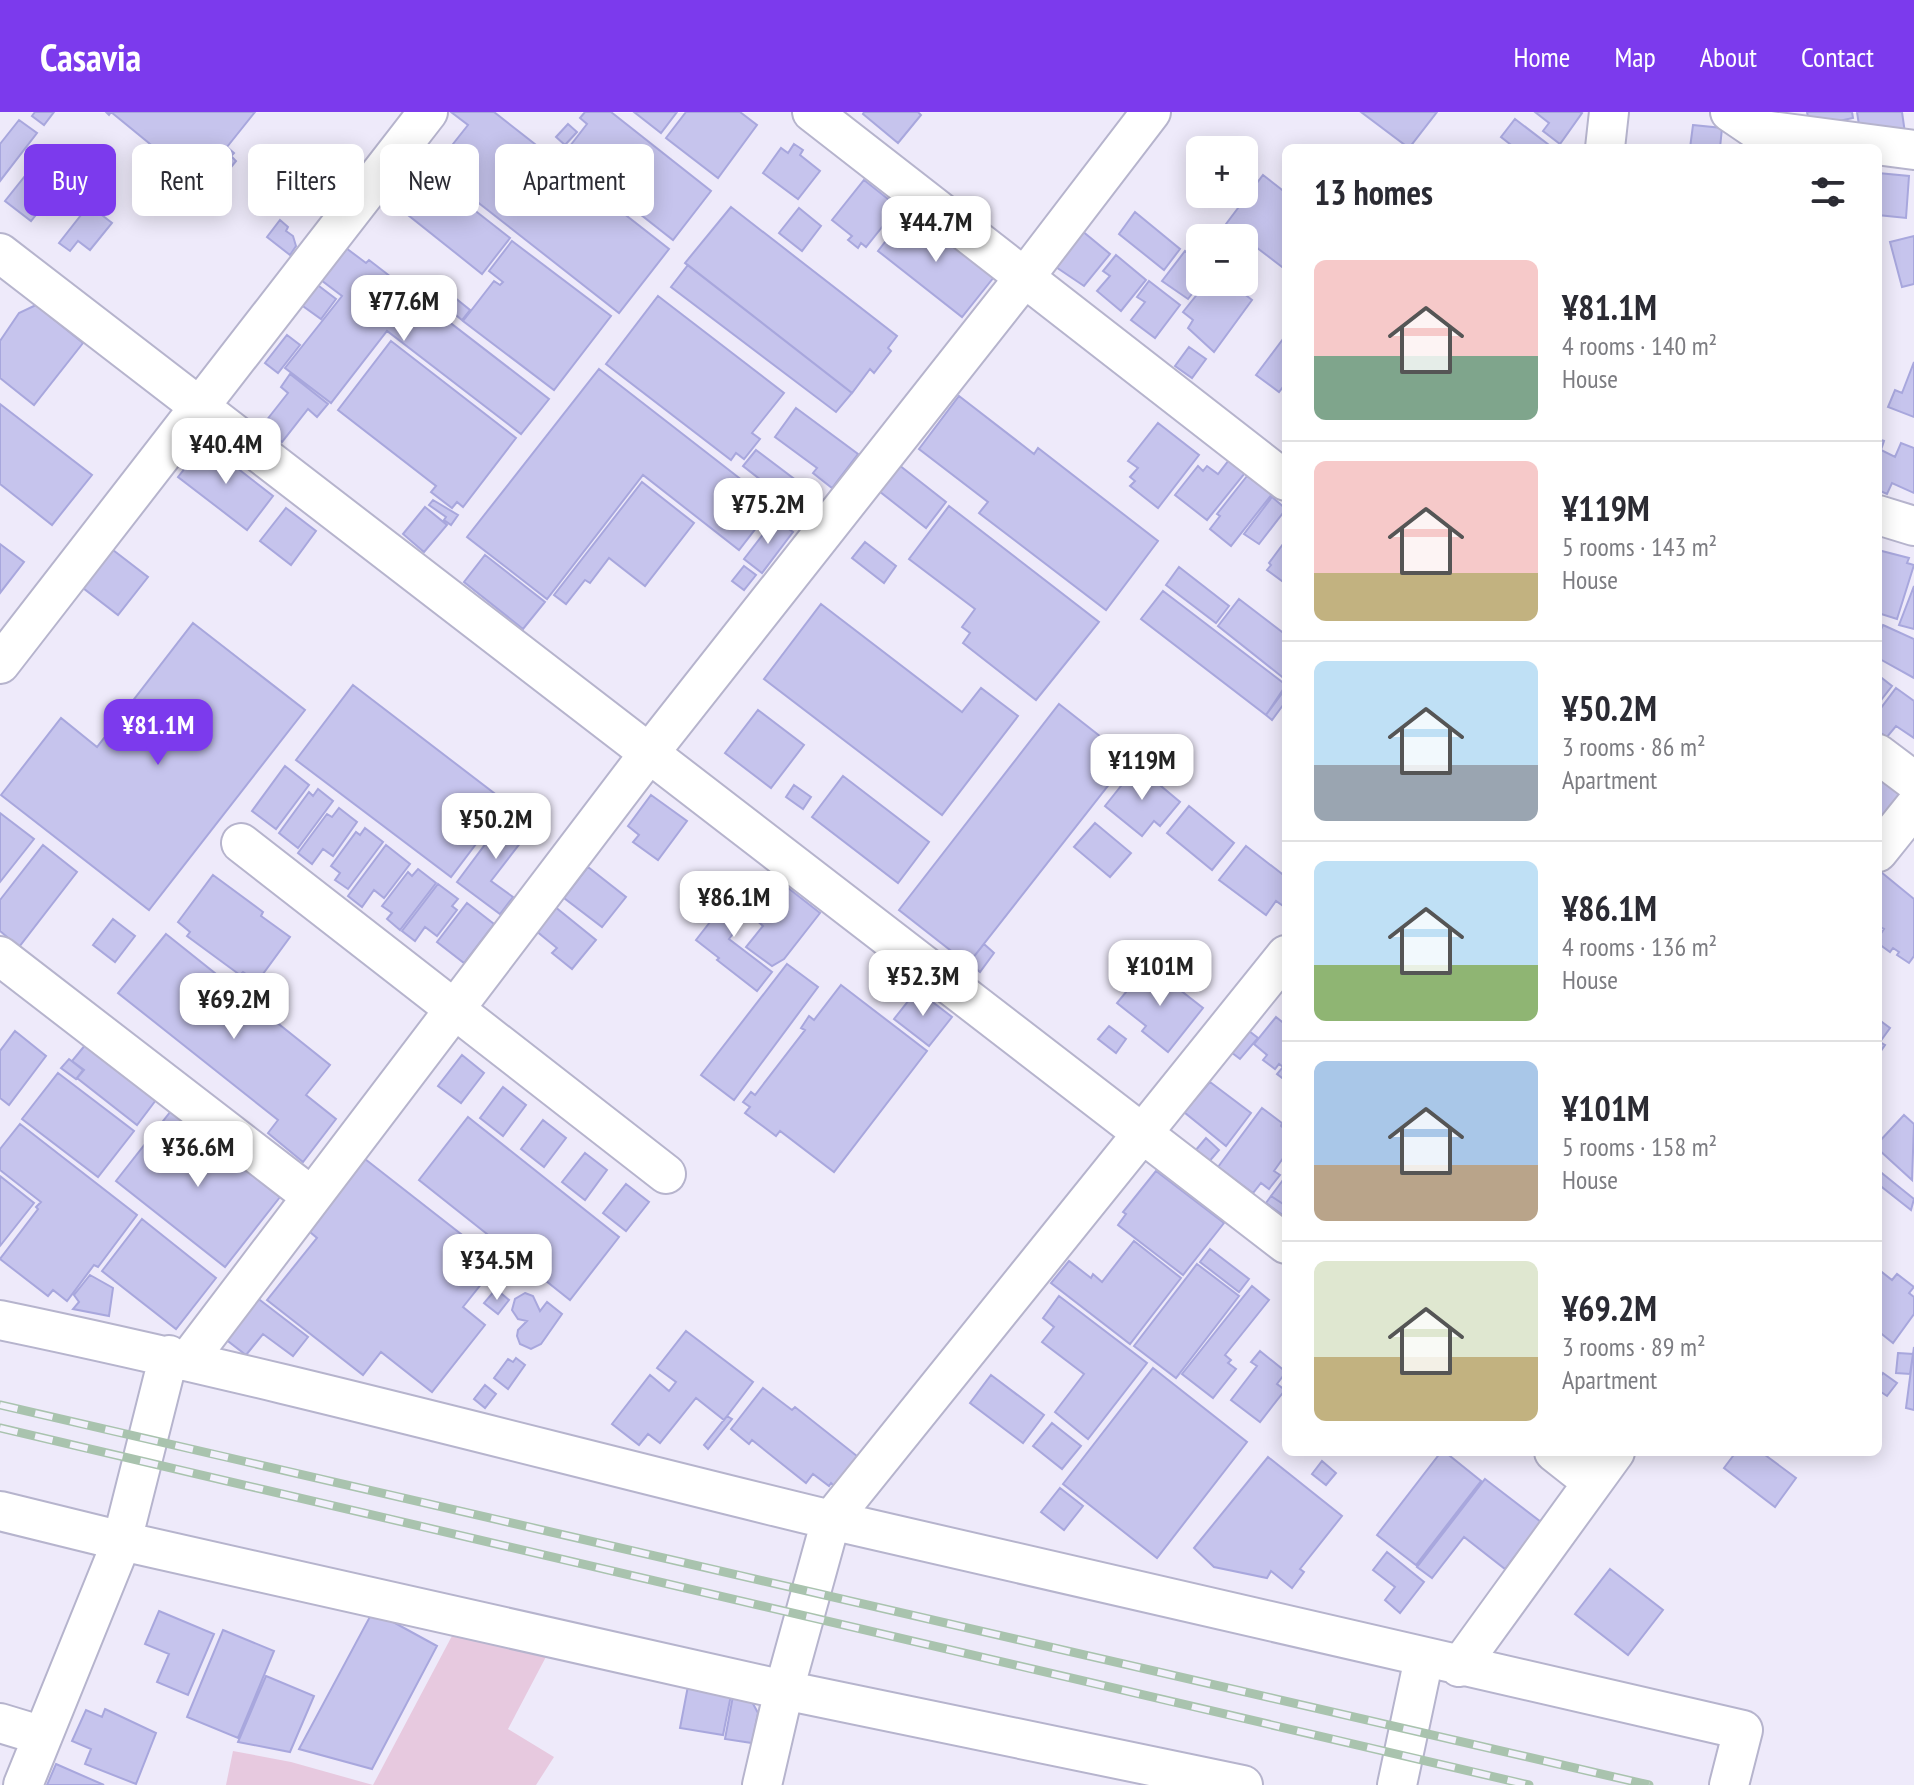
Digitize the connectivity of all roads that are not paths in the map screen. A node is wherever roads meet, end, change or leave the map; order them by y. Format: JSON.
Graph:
{"nodes":[{"id":1,"x":428,"y":112,"type":"edge"},
{"id":2,"x":812,"y":112,"type":"edge"},
{"id":3,"x":1151,"y":112,"type":"edge"},
{"id":4,"x":1609,"y":112,"type":"edge"},
{"id":5,"x":1730,"y":112,"type":"edge"},
{"id":6,"x":1605,"y":144,"type":"edge"},
{"id":7,"x":1869,"y":144,"type":"edge"},
{"id":8,"x":1882,"y":146,"type":"edge"},
{"id":9,"x":1914,"y":150,"type":"edge"},
{"id":10,"x":0,"y":253,"type":"edge"},
{"id":11,"x":1024,"y":278,"type":"junction"},
{"id":12,"x":198,"y":406,"type":"junction"},
{"id":13,"x":1282,"y":478,"type":"edge"},
{"id":14,"x":1882,"y":516,"type":"edge"},
{"id":15,"x":1914,"y":526,"type":"edge"},
{"id":16,"x":0,"y":664,"type":"edge"},
{"id":17,"x":650,"y":752,"type":"junction"},
{"id":18,"x":1882,"y":757,"type":"edge"},
{"id":19,"x":1914,"y":781,"type":"edge"},
{"id":20,"x":1914,"y":807,"type":"edge"},
{"id":21,"x":241,"y":843,"type":"dead end"},
{"id":22,"x":1882,"y":847,"type":"edge"},
{"id":23,"x":0,"y":956,"type":"edge"},
{"id":24,"x":1282,"y":960,"type":"edge"},
{"id":25,"x":454,"y":1009,"type":"junction"},
{"id":26,"x":1144,"y":1134,"type":"junction"},
{"id":27,"x":666,"y":1174,"type":"dead end"},
{"id":28,"x":311,"y":1196,"type":"junction"},
{"id":29,"x":1282,"y":1241,"type":"edge"},
{"id":30,"x":0,"y":1320,"type":"edge"},
{"id":31,"x":178,"y":1358,"type":"junction"},
{"id":32,"x":1559,"y":1456,"type":"edge"},
{"id":33,"x":1612,"y":1456,"type":"edge"},
{"id":34,"x":1592,"y":1482,"type":"junction"},
{"id":35,"x":0,"y":1511,"type":"edge"},
{"id":36,"x":831,"y":1520,"type":"junction"},
{"id":37,"x":122,"y":1541,"type":"junction"},
{"id":38,"x":1442,"y":1662,"type":"junction"},
{"id":39,"x":784,"y":1690,"type":"junction"},
{"id":40,"x":0,"y":1723,"type":"edge"},
{"id":41,"x":43,"y":1736,"type":"junction"},
{"id":42,"x":23,"y":1785,"type":"edge"},
{"id":43,"x":762,"y":1785,"type":"edge"},
{"id":44,"x":1243,"y":1785,"type":"edge"},
{"id":45,"x":1397,"y":1785,"type":"edge"},
{"id":46,"x":1729,"y":1785,"type":"edge"}],
"edges":[{"from":1,"to":12,"type":"street"},
{"from":2,"to":11,"type":"street"},
{"from":3,"to":11,"type":"street"},
{"from":4,"to":6,"type":"street"},
{"from":5,"to":7,"type":"street"},
{"from":8,"to":9,"type":"street"},
{"from":10,"to":12,"type":"street"},
{"from":11,"to":13,"type":"street"},
{"from":11,"to":17,"type":"street"},
{"from":12,"to":16,"type":"street"},
{"from":12,"to":17,"type":"street"},
{"from":14,"to":15,"type":"street"},
{"from":17,"to":25,"type":"street"},
{"from":17,"to":26,"type":"street"},
{"from":18,"to":19,"type":"street"},
{"from":20,"to":22,"type":"street"},
{"from":21,"to":25,"type":"street"},
{"from":23,"to":28,"type":"street"},
{"from":24,"to":26,"type":"street"},
{"from":25,"to":27,"type":"street"},
{"from":25,"to":28,"type":"street"},
{"from":26,"to":29,"type":"street"},
{"from":26,"to":36,"type":"street"},
{"from":28,"to":31,"type":"street"},
{"from":30,"to":31,"type":"street"},
{"from":31,"to":36,"type":"street"},
{"from":31,"to":37,"type":"street"},
{"from":32,"to":34,"type":"street"},
{"from":33,"to":34,"type":"street"},
{"from":34,"to":38,"type":"street"},
{"from":35,"to":37,"type":"street"},
{"from":36,"to":38,"type":"street"},
{"from":36,"to":39,"type":"street"},
{"from":37,"to":39,"type":"street"},
{"from":37,"to":41,"type":"street"},
{"from":38,"to":45,"type":"street"},
{"from":38,"to":46,"type":"street"},
{"from":39,"to":43,"type":"street"},
{"from":39,"to":44,"type":"street"},
{"from":40,"to":41,"type":"street"},
{"from":41,"to":42,"type":"street"}]}
